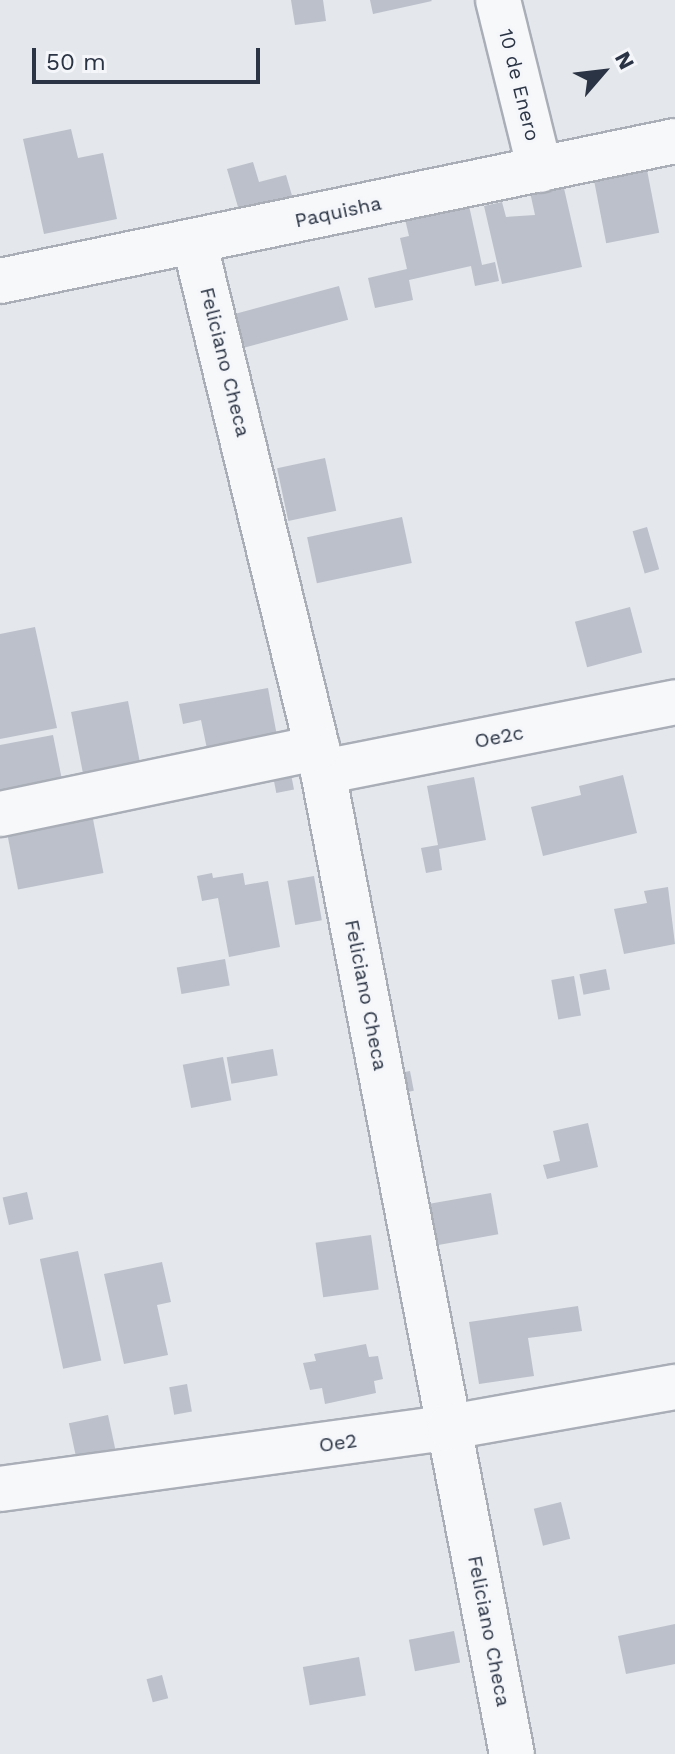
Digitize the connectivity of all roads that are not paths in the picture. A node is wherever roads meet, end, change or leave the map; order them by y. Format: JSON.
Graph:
{"nodes":[{"id":1,"x":498,"y":0,"type":"edge"},
{"id":2,"x":675,"y":141,"type":"edge"},
{"id":3,"x":540,"y":170,"type":"junction"},
{"id":4,"x":194,"y":241,"type":"junction"},
{"id":5,"x":0,"y":281,"type":"edge"},
{"id":6,"x":675,"y":702,"type":"edge"},
{"id":7,"x":320,"y":760,"type":"junction"},
{"id":8,"x":0,"y":814,"type":"edge"},
{"id":9,"x":675,"y":1387,"type":"edge"},
{"id":10,"x":450,"y":1427,"type":"junction"},
{"id":11,"x":0,"y":1489,"type":"edge"},
{"id":12,"x":512,"y":1754,"type":"edge"}],
"edges":[{"from":1,"to":3,"type":"street","name":"10 de Enero"},
{"from":2,"to":3,"type":"street","name":"Paquisha"},
{"from":3,"to":4,"type":"street","name":"Paquisha"},
{"from":4,"to":5,"type":"street","name":"Paquisha"},
{"from":4,"to":7,"type":"street","name":"Feliciano Checa"},
{"from":6,"to":7,"type":"street","name":"Oe2c"},
{"from":7,"to":8,"type":"street","name":"Oe2c"},
{"from":7,"to":10,"type":"street","name":"Feliciano Checa"},
{"from":9,"to":10,"type":"street","name":"Oe2"},
{"from":10,"to":11,"type":"street","name":"Oe2"},
{"from":10,"to":12,"type":"street","name":"Feliciano Checa"}]}
